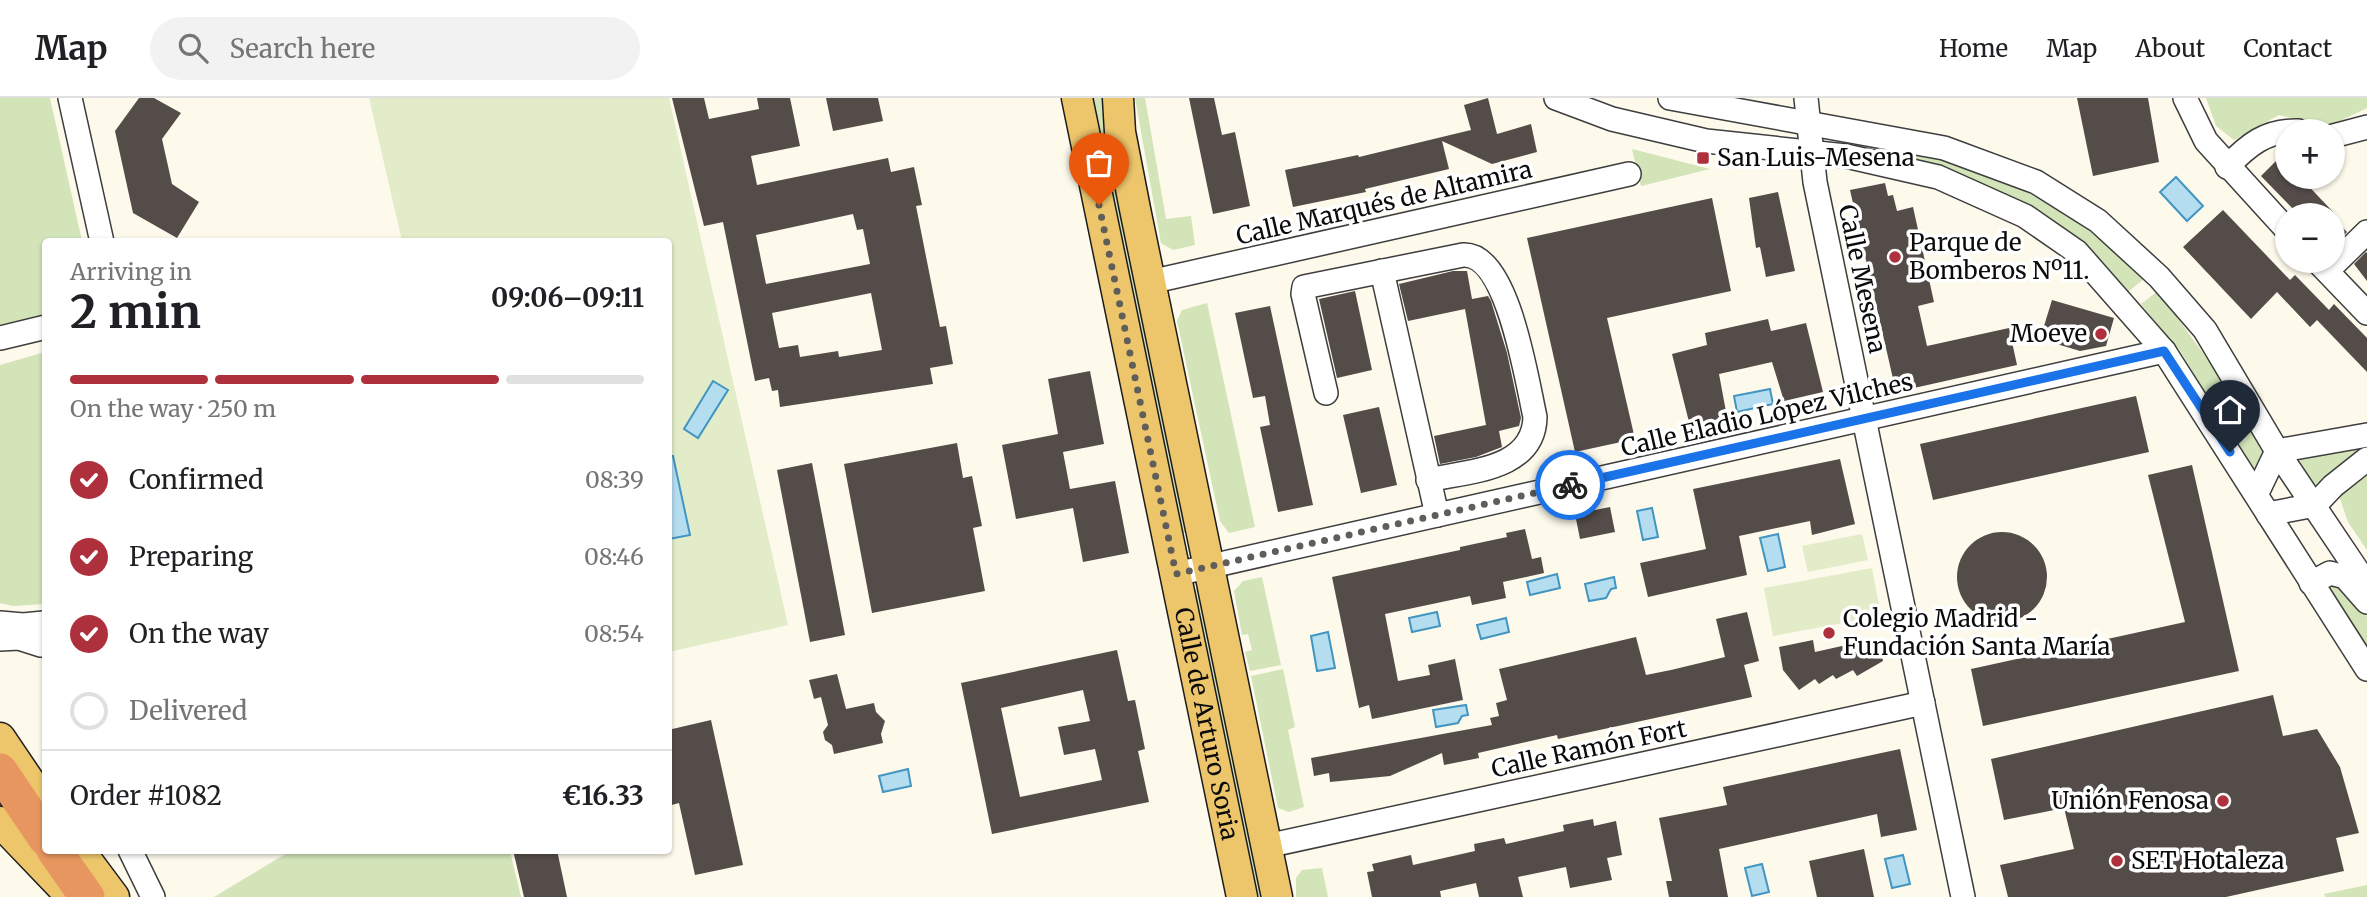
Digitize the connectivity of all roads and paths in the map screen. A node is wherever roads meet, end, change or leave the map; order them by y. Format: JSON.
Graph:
{"nodes":[{"id":1,"x":69,"y":98,"type":"edge"},
{"id":2,"x":1077,"y":98,"type":"edge"},
{"id":3,"x":1118,"y":98,"type":"edge"},
{"id":4,"x":1556,"y":98,"type":"edge"},
{"id":5,"x":1670,"y":98,"type":"edge"},
{"id":6,"x":1805,"y":98,"type":"edge"},
{"id":7,"x":2185,"y":98,"type":"edge"},
{"id":8,"x":1810,"y":122,"type":"junction"},
{"id":9,"x":2367,"y":127,"type":"edge"},
{"id":10,"x":2275,"y":133,"type":"edge"},
{"id":11,"x":2345,"y":133,"type":"edge"},
{"id":12,"x":1812,"y":152,"type":"junction"},
{"id":13,"x":2227,"y":167,"type":"junction"},
{"id":14,"x":1629,"y":174,"type":"dead end"},
{"id":15,"x":2275,"y":217,"type":"edge"},
{"id":16,"x":2367,"y":232,"type":"edge"},
{"id":17,"x":101,"y":238,"type":"edge"},
{"id":18,"x":2345,"y":249,"type":"edge"},
{"id":19,"x":1382,"y":271,"type":"junction"},
{"id":20,"x":2329,"y":273,"type":"edge"},
{"id":21,"x":1150,"y":282,"type":"junction"},
{"id":22,"x":2367,"y":313,"type":"edge"},
{"id":23,"x":42,"y":328,"type":"edge"},
{"id":24,"x":0,"y":338,"type":"edge"},
{"id":25,"x":2164,"y":351,"type":"junction"},
{"id":26,"x":1326,"y":393,"type":"dead end"},
{"id":27,"x":1864,"y":420,"type":"junction"},
{"id":28,"x":2367,"y":435,"type":"edge"},
{"id":29,"x":2277,"y":451,"type":"junction"},
{"id":30,"x":2367,"y":459,"type":"edge"},
{"id":31,"x":1428,"y":480,"type":"junction"},
{"id":32,"x":2256,"y":493,"type":"junction"},
{"id":33,"x":2315,"y":505,"type":"junction"},
{"id":34,"x":2269,"y":514,"type":"junction"},
{"id":35,"x":1437,"y":515,"type":"junction"},
{"id":36,"x":1209,"y":566,"type":"junction"},
{"id":37,"x":1176,"y":574,"type":"junction"},
{"id":38,"x":2311,"y":583,"type":"junction"},
{"id":39,"x":2367,"y":585,"type":"edge"},
{"id":40,"x":2367,"y":601,"type":"edge"},
{"id":41,"x":0,"y":623,"type":"edge"},
{"id":42,"x":42,"y":635,"type":"edge"},
{"id":43,"x":42,"y":636,"type":"edge"},
{"id":44,"x":0,"y":639,"type":"edge"},
{"id":45,"x":2367,"y":670,"type":"edge"},
{"id":46,"x":1923,"y":703,"type":"junction"},
{"id":47,"x":0,"y":737,"type":"edge"},
{"id":48,"x":0,"y":771,"type":"edge"},
{"id":49,"x":42,"y":800,"type":"edge"},
{"id":50,"x":0,"y":822,"type":"edge"},
{"id":51,"x":42,"y":833,"type":"edge"},
{"id":52,"x":1267,"y":846,"type":"junction"},
{"id":53,"x":57,"y":854,"type":"edge"},
{"id":54,"x":82,"y":854,"type":"edge"},
{"id":55,"x":132,"y":854,"type":"edge"},
{"id":56,"x":71,"y":897,"type":"edge"},
{"id":57,"x":87,"y":897,"type":"edge"},
{"id":58,"x":114,"y":897,"type":"edge"},
{"id":59,"x":153,"y":897,"type":"edge"},
{"id":60,"x":1242,"y":897,"type":"edge"},
{"id":61,"x":1277,"y":897,"type":"edge"},
{"id":62,"x":1963,"y":897,"type":"edge"}],
"edges":[{"from":1,"to":17,"type":"street"},
{"from":2,"to":37,"type":"main road","name":"Calle de Arturo Soria"},
{"from":3,"to":21,"type":"main road","name":"Calle de Arturo Soria"},
{"from":4,"to":12,"type":"street"},
{"from":5,"to":8,"type":"street"},
{"from":6,"to":8,"type":"street","name":"Calle Mesena"},
{"from":7,"to":13,"type":"street"},
{"from":8,"to":12,"type":"street","name":"Calle Mesena"},
{"from":8,"to":29,"type":"street"},
{"from":9,"to":11,"type":"street"},
{"from":10,"to":13,"type":"street"},
{"from":12,"to":25,"type":"street"},
{"from":12,"to":27,"type":"street","name":"Calle Mesena"},
{"from":13,"to":15,"type":"street"},
{"from":14,"to":21,"type":"street","name":"Calle Marqués de Altamira"},
{"from":16,"to":18,"type":"street"},
{"from":19,"to":26,"type":"street"},
{"from":19,"to":31,"type":"street"},
{"from":19,"to":31,"type":"street"},
{"from":20,"to":22,"type":"street"},
{"from":21,"to":36,"type":"main road","name":"Calle de Arturo Soria"},
{"from":23,"to":24,"type":"street"},
{"from":25,"to":27,"type":"street","name":"Calle Eladio López Vilches"},
{"from":25,"to":32,"type":"street"},
{"from":27,"to":35,"type":"street","name":"Calle Eladio López Vilches"},
{"from":27,"to":46,"type":"street","name":"Calle Mesena"},
{"from":28,"to":29,"type":"street"},
{"from":29,"to":32,"type":"street"},
{"from":29,"to":33,"type":"street"},
{"from":30,"to":33,"type":"street"},
{"from":31,"to":35,"type":"street"},
{"from":32,"to":34,"type":"street"},
{"from":33,"to":34,"type":"street"},
{"from":33,"to":39,"type":"street"},
{"from":34,"to":38,"type":"street"},
{"from":35,"to":36,"type":"street","name":"Calle Eladio López Vilches"},
{"from":36,"to":37,"type":"street","name":"Calle Eladio López Vilches"},
{"from":36,"to":52,"type":"main road","name":"Calle de Arturo Soria"},
{"from":37,"to":60,"type":"main road","name":"Calle de Arturo Soria"},
{"from":38,"to":40,"type":"street"},
{"from":38,"to":45,"type":"street"},
{"from":41,"to":42,"type":"street"},
{"from":43,"to":44,"type":"street"},
{"from":46,"to":52,"type":"street","name":"Calle Ramón Fort"},
{"from":46,"to":62,"type":"street","name":"Calle Mesena"},
{"from":47,"to":49,"type":"main road"},
{"from":48,"to":51,"type":"highway"},
{"from":50,"to":56,"type":"main road"},
{"from":52,"to":61,"type":"main road","name":"Calle de Arturo Soria"},
{"from":53,"to":57,"type":"highway"},
{"from":54,"to":58,"type":"main road"},
{"from":55,"to":59,"type":"street"}]}
